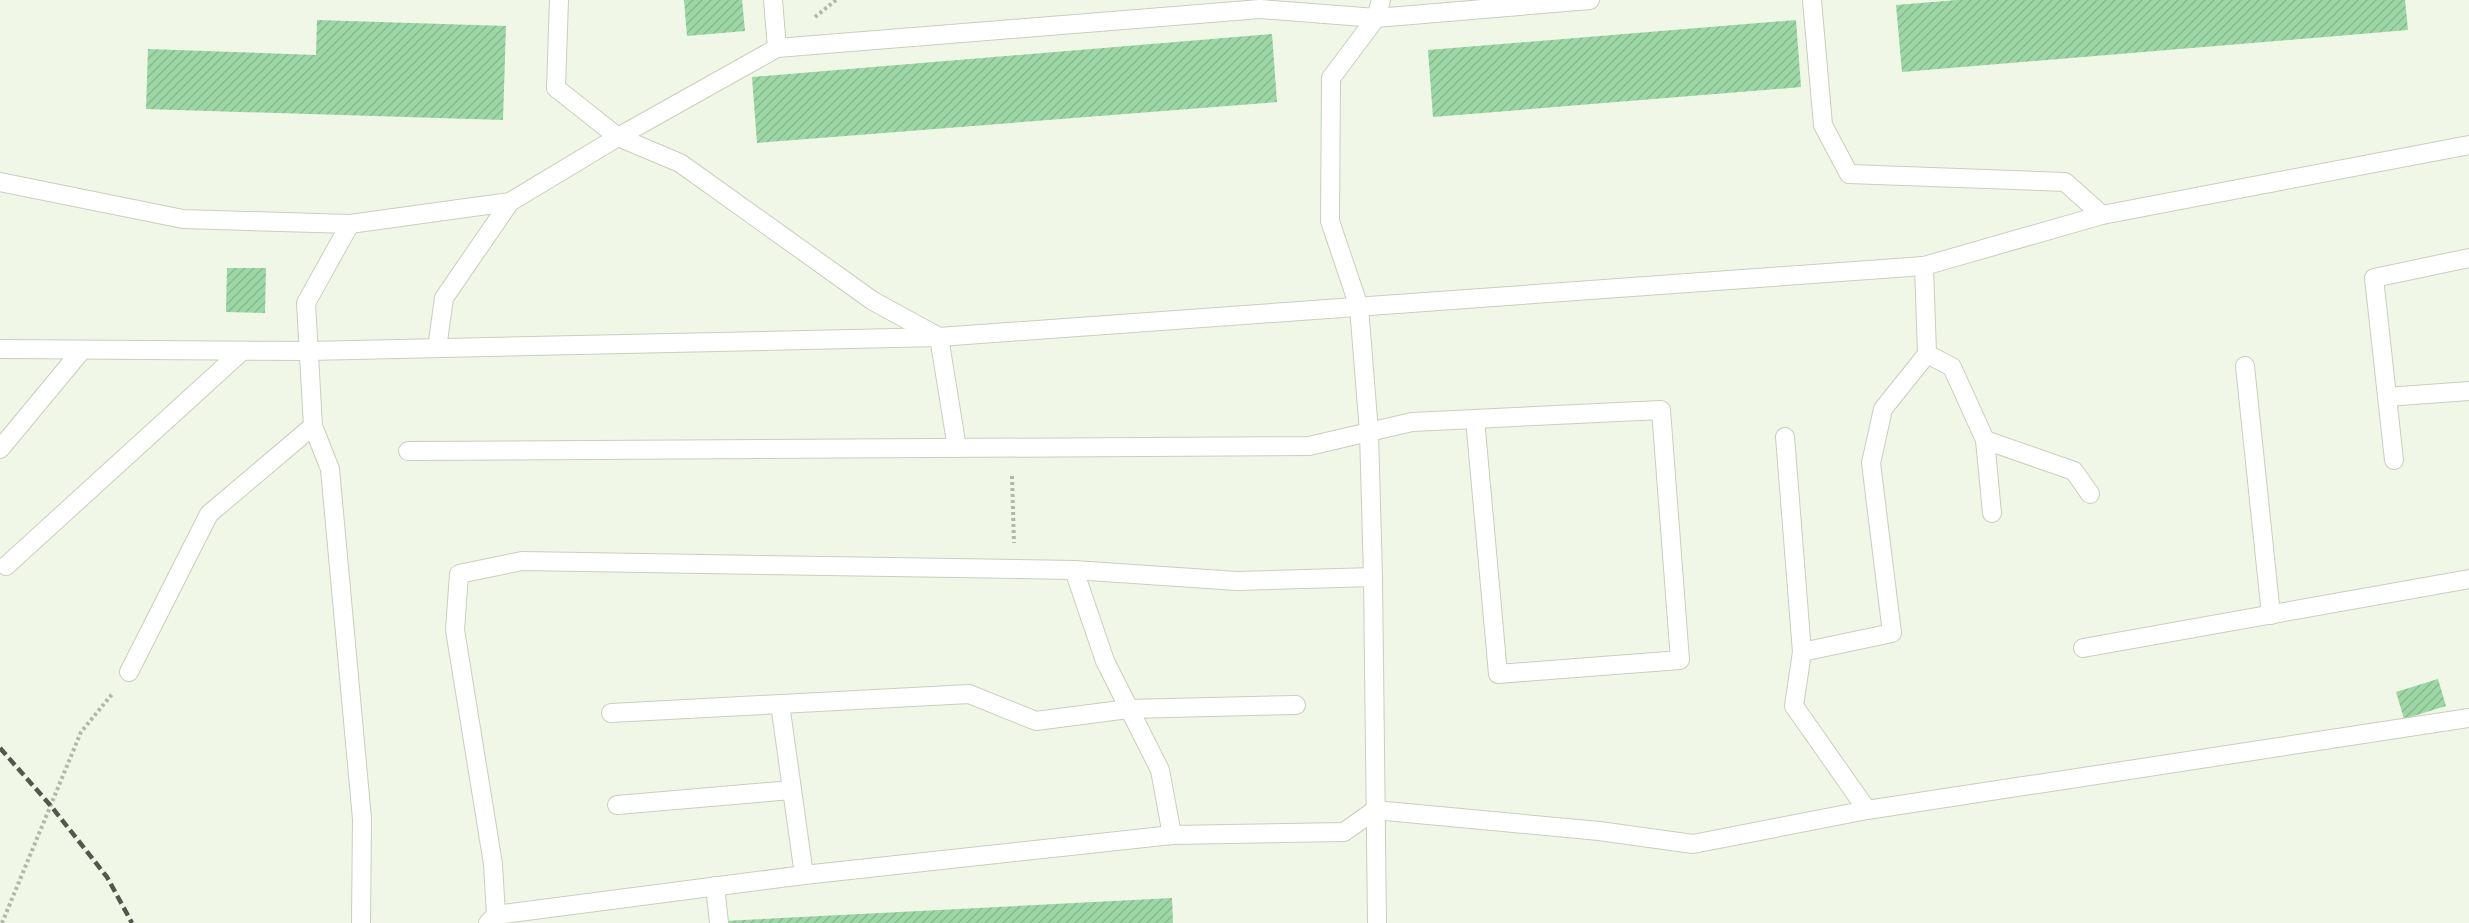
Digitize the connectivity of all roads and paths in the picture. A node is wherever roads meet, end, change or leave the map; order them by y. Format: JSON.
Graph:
{"nodes":[{"id":1,"x":559,"y":0,"type":"edge"},
{"id":2,"x":773,"y":0,"type":"edge"},
{"id":3,"x":1590,"y":0,"type":"edge"},
{"id":4,"x":1812,"y":0,"type":"edge"},
{"id":5,"x":1260,"y":4,"type":"edge"},
{"id":6,"x":1378,"y":9,"type":"edge"},
{"id":7,"x":777,"y":48,"type":"junction"},
{"id":8,"x":618,"y":137,"type":"junction"},
{"id":9,"x":2469,"y":145,"type":"edge"},
{"id":10,"x":0,"y":182,"type":"edge"},
{"id":11,"x":510,"y":202,"type":"junction"},
{"id":12,"x":2102,"y":215,"type":"junction"},
{"id":13,"x":350,"y":224,"type":"junction"},
{"id":14,"x":2469,"y":258,"type":"edge"},
{"id":15,"x":1924,"y":266,"type":"junction"},
{"id":16,"x":1359,"y":307,"type":"junction"},
{"id":17,"x":939,"y":337,"type":"junction"},
{"id":18,"x":437,"y":348,"type":"junction"},
{"id":19,"x":0,"y":349,"type":"edge"},
{"id":20,"x":82,"y":350,"type":"junction"},
{"id":21,"x":242,"y":351,"type":"junction"},
{"id":22,"x":309,"y":351,"type":"junction"},
{"id":23,"x":1927,"y":354,"type":"junction"},
{"id":24,"x":2246,"y":366,"type":"dead end"},
{"id":25,"x":2469,"y":391,"type":"edge"},
{"id":26,"x":2387,"y":397,"type":"junction"},
{"id":27,"x":1475,"y":419,"type":"junction"},
{"id":28,"x":20,"y":425,"type":"junction"},
{"id":29,"x":313,"y":426,"type":"junction"},
{"id":30,"x":0,"y":428,"type":"edge"},
{"id":31,"x":1369,"y":432,"type":"junction"},
{"id":32,"x":1785,"y":437,"type":"dead end"},
{"id":33,"x":1985,"y":440,"type":"junction"},
{"id":34,"x":957,"y":448,"type":"junction"},
{"id":35,"x":1012,"y":448,"type":"junction"},
{"id":36,"x":0,"y":449,"type":"edge"},
{"id":37,"x":408,"y":451,"type":"dead end"},
{"id":38,"x":2394,"y":460,"type":"dead end"},
{"id":39,"x":2090,"y":494,"type":"dead end"},
{"id":40,"x":1992,"y":513,"type":"dead end"},
{"id":41,"x":6,"y":566,"type":"dead end"},
{"id":42,"x":1014,"y":569,"type":"junction"},
{"id":43,"x":1074,"y":570,"type":"junction"},
{"id":44,"x":1373,"y":578,"type":"junction"},
{"id":45,"x":2469,"y":579,"type":"edge"},
{"id":46,"x":2271,"y":615,"type":"junction"},
{"id":47,"x":2083,"y":648,"type":"dead end"},
{"id":48,"x":1802,"y":652,"type":"junction"},
{"id":49,"x":129,"y":672,"type":"joint"},
{"id":50,"x":780,"y":704,"type":"junction"},
{"id":51,"x":1296,"y":705,"type":"dead end"},
{"id":52,"x":1128,"y":709,"type":"junction"},
{"id":53,"x":611,"y":713,"type":"dead end"},
{"id":54,"x":2469,"y":718,"type":"edge"},
{"id":55,"x":792,"y":790,"type":"junction"},
{"id":56,"x":617,"y":805,"type":"dead end"},
{"id":57,"x":1376,"y":810,"type":"junction"},
{"id":58,"x":1867,"y":810,"type":"junction"},
{"id":59,"x":1172,"y":835,"type":"junction"},
{"id":60,"x":804,"y":875,"type":"junction"},
{"id":61,"x":715,"y":886,"type":"junction"},
{"id":62,"x":492,"y":919,"type":"edge"},
{"id":63,"x":2,"y":923,"type":"edge"},
{"id":64,"x":361,"y":923,"type":"edge"},
{"id":65,"x":719,"y":923,"type":"edge"},
{"id":66,"x":1377,"y":923,"type":"edge"}],
"edges":[{"from":1,"to":8,"type":"lane"},
{"from":2,"to":7,"type":"lane"},
{"from":3,"to":6,"type":"lane"},
{"from":4,"to":12,"type":"lane"},
{"from":5,"to":6,"type":"lane"},
{"from":5,"to":7,"type":"lane"},
{"from":6,"to":16,"type":"lane"},
{"from":7,"to":8,"type":"lane"},
{"from":8,"to":11,"type":"lane"},
{"from":8,"to":17,"type":"lane"},
{"from":9,"to":12,"type":"lane"},
{"from":10,"to":13,"type":"lane"},
{"from":11,"to":13,"type":"lane"},
{"from":11,"to":18,"type":"lane"},
{"from":12,"to":15,"type":"lane"},
{"from":13,"to":22,"type":"lane"},
{"from":14,"to":26,"type":"lane"},
{"from":15,"to":16,"type":"lane"},
{"from":15,"to":23,"type":"lane"},
{"from":16,"to":17,"type":"lane"},
{"from":16,"to":31,"type":"lane"},
{"from":17,"to":18,"type":"lane"},
{"from":17,"to":34,"type":"lane"},
{"from":18,"to":22,"type":"lane"},
{"from":19,"to":20,"type":"lane"},
{"from":20,"to":21,"type":"lane"},
{"from":20,"to":28,"type":"lane"},
{"from":21,"to":22,"type":"lane"},
{"from":21,"to":41,"type":"lane"},
{"from":22,"to":29,"type":"lane"},
{"from":23,"to":33,"type":"lane"},
{"from":23,"to":48,"type":"lane"},
{"from":24,"to":46,"type":"lane"},
{"from":25,"to":26,"type":"lane"},
{"from":26,"to":38,"type":"lane"},
{"from":27,"to":27,"type":"lane"},
{"from":27,"to":31,"type":"lane"},
{"from":28,"to":30,"type":"lane"},
{"from":28,"to":36,"type":"lane"},
{"from":29,"to":49,"type":"lane"},
{"from":29,"to":64,"type":"lane"},
{"from":31,"to":35,"type":"lane"},
{"from":31,"to":44,"type":"lane"},
{"from":32,"to":48,"type":"lane"},
{"from":33,"to":39,"type":"lane"},
{"from":33,"to":40,"type":"lane"},
{"from":34,"to":35,"type":"lane"},
{"from":34,"to":37,"type":"lane"},
{"from":35,"to":42,"type":"path"},
{"from":42,"to":43,"type":"lane"},
{"from":42,"to":62,"type":"lane"},
{"from":43,"to":44,"type":"lane"},
{"from":43,"to":52,"type":"lane"},
{"from":44,"to":57,"type":"lane"},
{"from":45,"to":46,"type":"lane"},
{"from":46,"to":47,"type":"lane"},
{"from":48,"to":58,"type":"lane"},
{"from":49,"to":63,"type":"path"},
{"from":50,"to":52,"type":"lane"},
{"from":50,"to":53,"type":"lane"},
{"from":50,"to":55,"type":"lane"},
{"from":51,"to":52,"type":"lane"},
{"from":52,"to":59,"type":"lane"},
{"from":54,"to":58,"type":"lane"},
{"from":55,"to":56,"type":"lane"},
{"from":55,"to":60,"type":"lane"},
{"from":57,"to":58,"type":"lane"},
{"from":57,"to":59,"type":"lane"},
{"from":57,"to":66,"type":"lane"},
{"from":59,"to":60,"type":"lane"},
{"from":60,"to":61,"type":"lane"},
{"from":61,"to":62,"type":"lane"},
{"from":61,"to":65,"type":"lane"}]}
